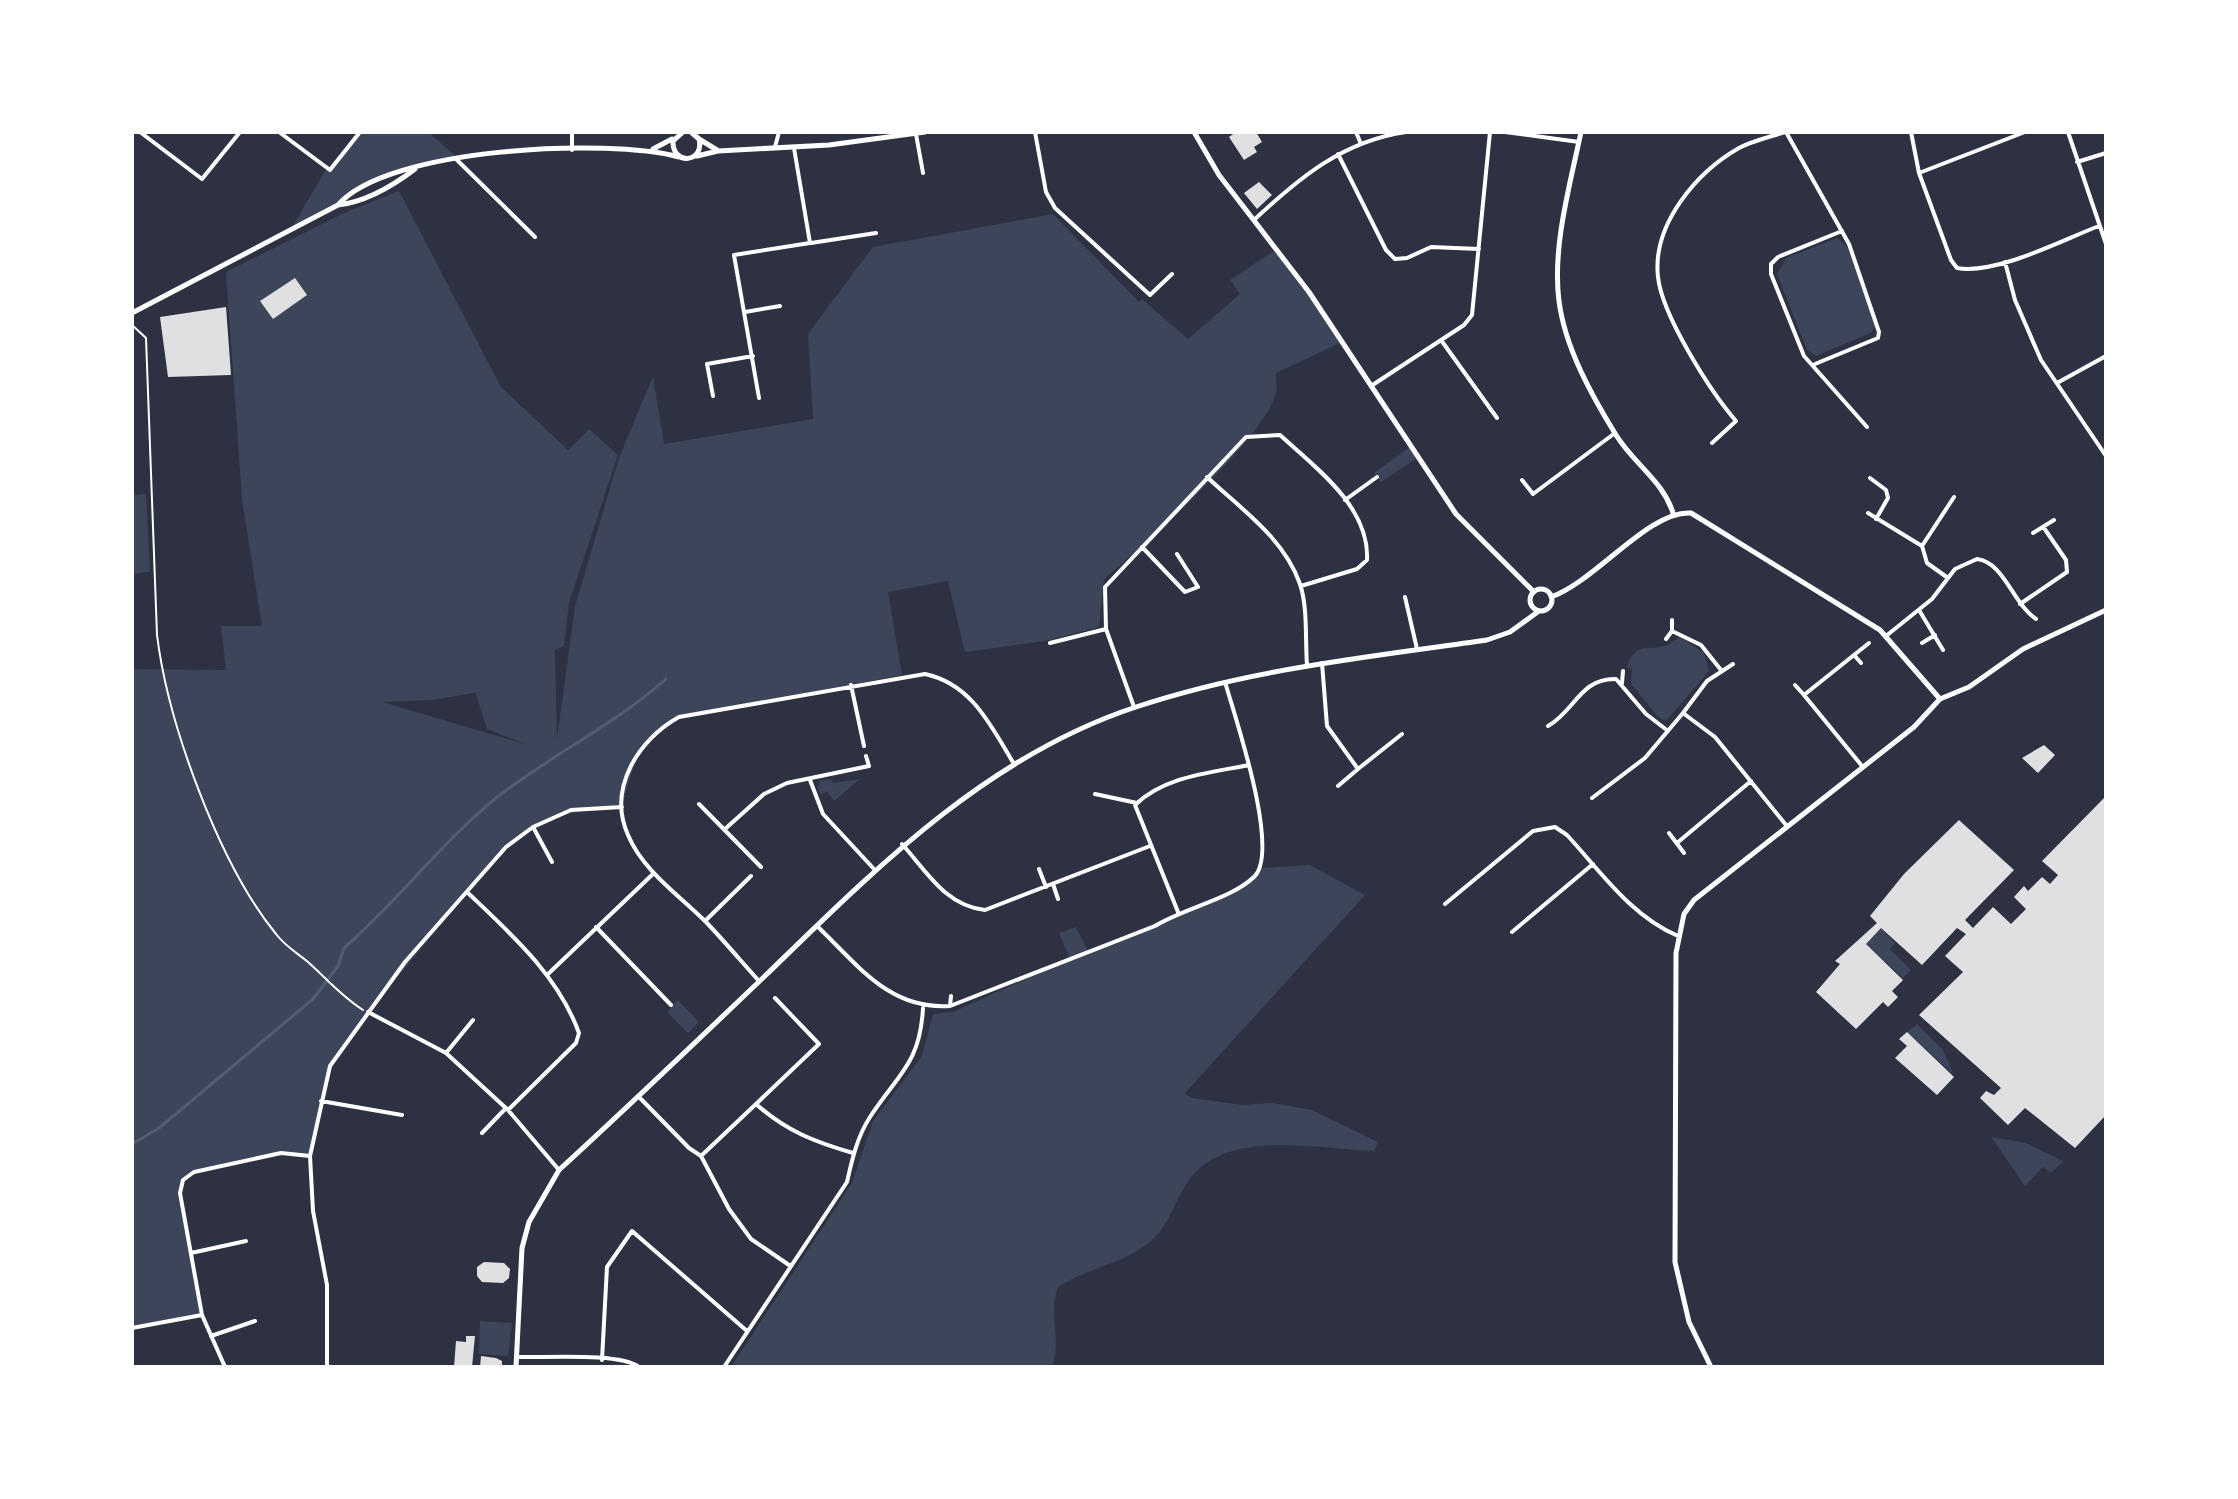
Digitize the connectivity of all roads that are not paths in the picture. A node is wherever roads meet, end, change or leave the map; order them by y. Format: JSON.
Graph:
{"nodes":[{"id":1,"x":140,"y":132,"type":"edge"},
{"id":2,"x":240,"y":132,"type":"edge"},
{"id":3,"x":279,"y":132,"type":"edge"},
{"id":4,"x":360,"y":132,"type":"edge"},
{"id":5,"x":572,"y":132,"type":"edge"},
{"id":6,"x":779,"y":132,"type":"edge"},
{"id":7,"x":925,"y":132,"type":"edge"},
{"id":8,"x":1035,"y":132,"type":"edge"},
{"id":9,"x":1194,"y":132,"type":"edge"},
{"id":10,"x":1356,"y":132,"type":"edge"},
{"id":11,"x":1406,"y":132,"type":"edge"},
{"id":12,"x":1490,"y":132,"type":"edge"},
{"id":13,"x":1505,"y":132,"type":"edge"},
{"id":14,"x":1581,"y":132,"type":"edge"},
{"id":15,"x":1786,"y":132,"type":"edge"},
{"id":16,"x":1911,"y":132,"type":"edge"},
{"id":17,"x":2025,"y":132,"type":"edge"},
{"id":18,"x":2068,"y":132,"type":"edge"},
{"id":19,"x":679,"y":134,"type":"edge"},
{"id":20,"x":695,"y":134,"type":"edge"},
{"id":21,"x":916,"y":134,"type":"edge"},
{"id":22,"x":1579,"y":142,"type":"junction"},
{"id":23,"x":1361,"y":144,"type":"junction"},
{"id":24,"x":794,"y":148,"type":"junction"},
{"id":25,"x":572,"y":150,"type":"junction"},
{"id":26,"x":652,"y":150,"type":"junction"},
{"id":27,"x":774,"y":150,"type":"junction"},
{"id":28,"x":718,"y":151,"type":"junction"},
{"id":29,"x":2106,"y":153,"type":"edge"},
{"id":30,"x":1338,"y":154,"type":"junction"},
{"id":31,"x":697,"y":156,"type":"junction"},
{"id":32,"x":679,"y":157,"type":"junction"},
{"id":33,"x":455,"y":158,"type":"junction"},
{"id":34,"x":2077,"y":162,"type":"junction"},
{"id":35,"x":923,"y":173,"type":"dead end"},
{"id":36,"x":1919,"y":173,"type":"junction"},
{"id":37,"x":1254,"y":220,"type":"junction"},
{"id":38,"x":2099,"y":226,"type":"junction"},
{"id":39,"x":1842,"y":231,"type":"junction"},
{"id":40,"x":876,"y":233,"type":"dead end"},
{"id":41,"x":535,"y":237,"type":"dead end"},
{"id":42,"x":810,"y":243,"type":"junction"},
{"id":43,"x":2106,"y":244,"type":"edge"},
{"id":44,"x":1479,"y":249,"type":"junction"},
{"id":45,"x":2005,"y":262,"type":"junction"},
{"id":46,"x":1172,"y":274,"type":"dead end"},
{"id":47,"x":780,"y":306,"type":"dead end"},
{"id":48,"x":745,"y":312,"type":"junction"},
{"id":49,"x":132,"y":313,"type":"edge"},
{"id":50,"x":1441,"y":340,"type":"junction"},
{"id":51,"x":753,"y":356,"type":"junction"},
{"id":52,"x":2106,"y":356,"type":"edge"},
{"id":53,"x":1815,"y":364,"type":"junction"},
{"id":54,"x":2057,"y":383,"type":"junction"},
{"id":55,"x":1371,"y":386,"type":"junction"},
{"id":56,"x":713,"y":396,"type":"dead end"},
{"id":57,"x":759,"y":398,"type":"dead end"},
{"id":58,"x":1497,"y":418,"type":"dead end"},
{"id":59,"x":1867,"y":427,"type":"dead end"},
{"id":60,"x":1615,"y":433,"type":"junction"},
{"id":61,"x":1712,"y":443,"type":"dead end"},
{"id":62,"x":2106,"y":456,"type":"edge"},
{"id":63,"x":1207,"y":477,"type":"junction"},
{"id":64,"x":1377,"y":477,"type":"dead end"},
{"id":65,"x":1870,"y":478,"type":"dead end"},
{"id":66,"x":1522,"y":480,"type":"dead end"},
{"id":67,"x":1954,"y":497,"type":"dead end"},
{"id":68,"x":1345,"y":500,"type":"junction"},
{"id":69,"x":1673,"y":513,"type":"junction"},
{"id":70,"x":1868,"y":513,"type":"dead end"},
{"id":71,"x":1876,"y":519,"type":"junction"},
{"id":72,"x":2054,"y":520,"type":"dead end"},
{"id":73,"x":2044,"y":528,"type":"junction"},
{"id":74,"x":2033,"y":533,"type":"dead end"},
{"id":75,"x":1922,"y":546,"type":"junction"},
{"id":76,"x":1142,"y":547,"type":"junction"},
{"id":77,"x":1177,"y":554,"type":"dead end"},
{"id":78,"x":1948,"y":578,"type":"junction"},
{"id":79,"x":1301,"y":586,"type":"junction"},
{"id":80,"x":1534,"y":592,"type":"junction"},
{"id":81,"x":1405,"y":597,"type":"dead end"},
{"id":82,"x":1551,"y":597,"type":"junction"},
{"id":83,"x":2020,"y":604,"type":"junction"},
{"id":84,"x":1919,"y":610,"type":"junction"},
{"id":85,"x":2106,"y":610,"type":"edge"},
{"id":86,"x":1539,"y":611,"type":"junction"},
{"id":87,"x":2036,"y":619,"type":"dead end"},
{"id":88,"x":1672,"y":620,"type":"dead end"},
{"id":89,"x":1106,"y":629,"type":"junction"},
{"id":90,"x":1672,"y":631,"type":"junction"},
{"id":91,"x":1935,"y":635,"type":"junction"},
{"id":92,"x":1886,"y":636,"type":"junction"},
{"id":93,"x":1666,"y":639,"type":"dead end"},
{"id":94,"x":1050,"y":643,"type":"dead end"},
{"id":95,"x":1869,"y":643,"type":"dead end"},
{"id":96,"x":1922,"y":643,"type":"dead end"},
{"id":97,"x":1417,"y":650,"type":"junction"},
{"id":98,"x":1943,"y":650,"type":"dead end"},
{"id":99,"x":1854,"y":655,"type":"junction"},
{"id":100,"x":1322,"y":663,"type":"junction"},
{"id":101,"x":1861,"y":663,"type":"dead end"},
{"id":102,"x":1733,"y":664,"type":"dead end"},
{"id":103,"x":1307,"y":665,"type":"junction"},
{"id":104,"x":1721,"y":670,"type":"junction"},
{"id":105,"x":1623,"y":671,"type":"dead end"},
{"id":106,"x":1225,"y":682,"type":"junction"},
{"id":107,"x":1622,"y":683,"type":"junction"},
{"id":108,"x":851,"y":685,"type":"junction"},
{"id":109,"x":1795,"y":685,"type":"dead end"},
{"id":110,"x":1804,"y":695,"type":"junction"},
{"id":111,"x":1940,"y":699,"type":"junction"},
{"id":112,"x":1134,"y":707,"type":"junction"},
{"id":113,"x":1683,"y":713,"type":"junction"},
{"id":114,"x":1548,"y":726,"type":"dead end"},
{"id":115,"x":1668,"y":731,"type":"junction"},
{"id":116,"x":1402,"y":734,"type":"dead end"},
{"id":117,"x":864,"y":746,"type":"dead end"},
{"id":118,"x":866,"y":756,"type":"dead end"},
{"id":119,"x":1015,"y":765,"type":"junction"},
{"id":120,"x":1249,"y":765,"type":"junction"},
{"id":121,"x":1862,"y":766,"type":"junction"},
{"id":122,"x":1358,"y":769,"type":"junction"},
{"id":123,"x":810,"y":780,"type":"junction"},
{"id":124,"x":1751,"y":781,"type":"junction"},
{"id":125,"x":1338,"y":786,"type":"dead end"},
{"id":126,"x":1095,"y":794,"type":"dead end"},
{"id":127,"x":1592,"y":798,"type":"dead end"},
{"id":128,"x":1137,"y":803,"type":"junction"},
{"id":129,"x":699,"y":804,"type":"dead end"},
{"id":130,"x":622,"y":807,"type":"junction"},
{"id":131,"x":1786,"y":825,"type":"junction"},
{"id":132,"x":533,"y":827,"type":"junction"},
{"id":133,"x":725,"y":829,"type":"junction"},
{"id":134,"x":1669,"y":833,"type":"dead end"},
{"id":135,"x":1677,"y":843,"type":"junction"},
{"id":136,"x":902,"y":844,"type":"junction"},
{"id":137,"x":1150,"y":846,"type":"junction"},
{"id":138,"x":1684,"y":853,"type":"dead end"},
{"id":139,"x":552,"y":862,"type":"dead end"},
{"id":140,"x":1593,"y":864,"type":"junction"},
{"id":141,"x":761,"y":867,"type":"dead end"},
{"id":142,"x":874,"y":869,"type":"junction"},
{"id":143,"x":1039,"y":869,"type":"dead end"},
{"id":144,"x":654,"y":873,"type":"junction"},
{"id":145,"x":751,"y":876,"type":"dead end"},
{"id":146,"x":1053,"y":884,"type":"junction"},
{"id":147,"x":1046,"y":887,"type":"junction"},
{"id":148,"x":467,"y":892,"type":"junction"},
{"id":149,"x":1058,"y":899,"type":"dead end"},
{"id":150,"x":1445,"y":904,"type":"dead end"},
{"id":151,"x":1178,"y":912,"type":"junction"},
{"id":152,"x":705,"y":921,"type":"junction"},
{"id":153,"x":817,"y":925,"type":"junction"},
{"id":154,"x":596,"y":927,"type":"junction"},
{"id":155,"x":1512,"y":932,"type":"dead end"},
{"id":156,"x":1678,"y":936,"type":"junction"},
{"id":157,"x":547,"y":975,"type":"junction"},
{"id":158,"x":759,"y":981,"type":"junction"},
{"id":159,"x":951,"y":996,"type":"dead end"},
{"id":160,"x":775,"y":998,"type":"dead end"},
{"id":161,"x":671,"y":1005,"type":"dead end"},
{"id":162,"x":950,"y":1006,"type":"junction"},
{"id":163,"x":923,"y":1008,"type":"junction"},
{"id":164,"x":368,"y":1012,"type":"junction"},
{"id":165,"x":473,"y":1020,"type":"dead end"},
{"id":166,"x":446,"y":1053,"type":"junction"},
{"id":167,"x":639,"y":1097,"type":"junction"},
{"id":168,"x":321,"y":1101,"type":"junction"},
{"id":169,"x":756,"y":1104,"type":"junction"},
{"id":170,"x":507,"y":1109,"type":"junction"},
{"id":171,"x":402,"y":1115,"type":"dead end"},
{"id":172,"x":482,"y":1133,"type":"dead end"},
{"id":173,"x":854,"y":1154,"type":"junction"},
{"id":174,"x":310,"y":1156,"type":"junction"},
{"id":175,"x":701,"y":1156,"type":"junction"},
{"id":176,"x":559,"y":1170,"type":"junction"},
{"id":177,"x":246,"y":1241,"type":"dead end"},
{"id":178,"x":191,"y":1253,"type":"junction"},
{"id":179,"x":789,"y":1265,"type":"junction"},
{"id":180,"x":202,"y":1315,"type":"junction"},
{"id":181,"x":255,"y":1321,"type":"dead end"},
{"id":182,"x":132,"y":1328,"type":"edge"},
{"id":183,"x":747,"y":1331,"type":"junction"},
{"id":184,"x":211,"y":1336,"type":"junction"},
{"id":185,"x":516,"y":1357,"type":"junction"},
{"id":186,"x":602,"y":1360,"type":"junction"},
{"id":187,"x":225,"y":1367,"type":"edge"},
{"id":188,"x":327,"y":1367,"type":"edge"},
{"id":189,"x":516,"y":1367,"type":"edge"},
{"id":190,"x":639,"y":1367,"type":"edge"},
{"id":191,"x":724,"y":1367,"type":"edge"},
{"id":192,"x":1712,"y":1367,"type":"edge"}],
"edges":[{"from":1,"to":2,"type":"street"},
{"from":3,"to":4,"type":"street"},
{"from":5,"to":25,"type":"street"},
{"from":6,"to":27,"type":"street"},
{"from":7,"to":21,"type":"street"},
{"from":8,"to":46,"type":"street"},
{"from":9,"to":37,"type":"street"},
{"from":10,"to":23,"type":"street"},
{"from":11,"to":23,"type":"street"},
{"from":12,"to":44,"type":"street"},
{"from":13,"to":22,"type":"street"},
{"from":14,"to":22,"type":"street"},
{"from":15,"to":39,"type":"street"},
{"from":15,"to":61,"type":"street"},
{"from":16,"to":36,"type":"street"},
{"from":17,"to":36,"type":"street"},
{"from":18,"to":34,"type":"street"},
{"from":19,"to":26,"type":"street"},
{"from":19,"to":32,"type":"street"},
{"from":20,"to":28,"type":"street"},
{"from":20,"to":31,"type":"street"},
{"from":21,"to":24,"type":"street"},
{"from":21,"to":35,"type":"street"},
{"from":22,"to":60,"type":"street"},
{"from":23,"to":30,"type":"street"},
{"from":24,"to":27,"type":"street"},
{"from":24,"to":42,"type":"street"},
{"from":25,"to":26,"type":"street"},
{"from":25,"to":33,"type":"street"},
{"from":26,"to":32,"type":"street"},
{"from":27,"to":28,"type":"street"},
{"from":28,"to":31,"type":"street"},
{"from":29,"to":34,"type":"street"},
{"from":30,"to":37,"type":"street"},
{"from":30,"to":44,"type":"street"},
{"from":31,"to":32,"type":"street"},
{"from":33,"to":41,"type":"street"},
{"from":33,"to":49,"type":"street"},
{"from":34,"to":38,"type":"street"},
{"from":36,"to":45,"type":"street"},
{"from":37,"to":55,"type":"street"},
{"from":38,"to":43,"type":"street"},
{"from":38,"to":45,"type":"street"},
{"from":39,"to":53,"type":"street"},
{"from":39,"to":53,"type":"street"},
{"from":40,"to":42,"type":"street"},
{"from":42,"to":48,"type":"street"},
{"from":44,"to":50,"type":"street"},
{"from":45,"to":54,"type":"street"},
{"from":47,"to":48,"type":"street"},
{"from":48,"to":51,"type":"street"},
{"from":50,"to":55,"type":"street"},
{"from":50,"to":58,"type":"street"},
{"from":51,"to":56,"type":"street"},
{"from":51,"to":57,"type":"street"},
{"from":52,"to":54,"type":"street"},
{"from":53,"to":59,"type":"street"},
{"from":54,"to":62,"type":"street"},
{"from":55,"to":80,"type":"street"},
{"from":60,"to":66,"type":"street"},
{"from":60,"to":69,"type":"street"},
{"from":63,"to":68,"type":"street"},
{"from":63,"to":76,"type":"street"},
{"from":63,"to":79,"type":"street"},
{"from":64,"to":68,"type":"street"},
{"from":65,"to":71,"type":"street"},
{"from":67,"to":75,"type":"street"},
{"from":68,"to":79,"type":"street"},
{"from":69,"to":82,"type":"street"},
{"from":69,"to":92,"type":"street"},
{"from":70,"to":71,"type":"street"},
{"from":71,"to":75,"type":"street"},
{"from":72,"to":73,"type":"street"},
{"from":73,"to":74,"type":"street"},
{"from":73,"to":83,"type":"street"},
{"from":75,"to":78,"type":"street"},
{"from":76,"to":77,"type":"street"},
{"from":76,"to":89,"type":"street"},
{"from":78,"to":83,"type":"street"},
{"from":78,"to":84,"type":"street"},
{"from":79,"to":103,"type":"street"},
{"from":80,"to":82,"type":"street"},
{"from":80,"to":86,"type":"street"},
{"from":81,"to":97,"type":"street"},
{"from":82,"to":86,"type":"street"},
{"from":83,"to":87,"type":"street"},
{"from":84,"to":91,"type":"street"},
{"from":84,"to":92,"type":"street"},
{"from":85,"to":111,"type":"street"},
{"from":86,"to":97,"type":"street"},
{"from":88,"to":90,"type":"street"},
{"from":89,"to":94,"type":"street"},
{"from":89,"to":112,"type":"street"},
{"from":90,"to":93,"type":"street"},
{"from":90,"to":104,"type":"street"},
{"from":91,"to":96,"type":"street"},
{"from":91,"to":98,"type":"street"},
{"from":92,"to":111,"type":"street"},
{"from":95,"to":99,"type":"street"},
{"from":97,"to":100,"type":"street"},
{"from":99,"to":101,"type":"street"},
{"from":99,"to":110,"type":"street"},
{"from":100,"to":103,"type":"street"},
{"from":100,"to":122,"type":"street"},
{"from":102,"to":104,"type":"street"},
{"from":103,"to":106,"type":"street"},
{"from":104,"to":113,"type":"street"},
{"from":105,"to":107,"type":"street"},
{"from":106,"to":112,"type":"street"},
{"from":106,"to":120,"type":"street"},
{"from":107,"to":114,"type":"street"},
{"from":107,"to":115,"type":"street"},
{"from":108,"to":117,"type":"street"},
{"from":108,"to":119,"type":"street"},
{"from":108,"to":130,"type":"street"},
{"from":109,"to":110,"type":"street"},
{"from":110,"to":121,"type":"street"},
{"from":111,"to":121,"type":"street"},
{"from":112,"to":119,"type":"street"},
{"from":113,"to":115,"type":"street"},
{"from":113,"to":124,"type":"street"},
{"from":115,"to":127,"type":"street"},
{"from":116,"to":122,"type":"street"},
{"from":118,"to":123,"type":"street"},
{"from":119,"to":136,"type":"street"},
{"from":120,"to":128,"type":"street"},
{"from":120,"to":151,"type":"street"},
{"from":121,"to":131,"type":"street"},
{"from":122,"to":125,"type":"street"},
{"from":123,"to":133,"type":"street"},
{"from":123,"to":142,"type":"street"},
{"from":124,"to":131,"type":"street"},
{"from":124,"to":135,"type":"street"},
{"from":126,"to":128,"type":"street"},
{"from":128,"to":137,"type":"street"},
{"from":129,"to":133,"type":"street"},
{"from":130,"to":132,"type":"street"},
{"from":130,"to":144,"type":"street"},
{"from":131,"to":156,"type":"street"},
{"from":132,"to":139,"type":"street"},
{"from":132,"to":148,"type":"street"},
{"from":133,"to":141,"type":"street"},
{"from":134,"to":135,"type":"street"},
{"from":135,"to":138,"type":"street"},
{"from":136,"to":142,"type":"street"},
{"from":136,"to":147,"type":"street"},
{"from":137,"to":146,"type":"street"},
{"from":137,"to":151,"type":"street"},
{"from":140,"to":150,"type":"street"},
{"from":140,"to":155,"type":"street"},
{"from":140,"to":156,"type":"street"},
{"from":142,"to":153,"type":"street"},
{"from":143,"to":147,"type":"street"},
{"from":144,"to":152,"type":"street"},
{"from":144,"to":154,"type":"street"},
{"from":145,"to":152,"type":"street"},
{"from":146,"to":147,"type":"street"},
{"from":146,"to":149,"type":"street"},
{"from":148,"to":157,"type":"street"},
{"from":148,"to":164,"type":"street"},
{"from":151,"to":162,"type":"street"},
{"from":152,"to":158,"type":"street"},
{"from":153,"to":158,"type":"street"},
{"from":153,"to":163,"type":"street"},
{"from":154,"to":157,"type":"street"},
{"from":154,"to":161,"type":"street"},
{"from":156,"to":192,"type":"street"},
{"from":157,"to":170,"type":"street"},
{"from":158,"to":167,"type":"street"},
{"from":159,"to":162,"type":"street"},
{"from":160,"to":169,"type":"street"},
{"from":162,"to":163,"type":"street"},
{"from":163,"to":173,"type":"street"},
{"from":164,"to":166,"type":"street"},
{"from":164,"to":168,"type":"street"},
{"from":165,"to":166,"type":"street"},
{"from":166,"to":170,"type":"street"},
{"from":167,"to":175,"type":"street"},
{"from":167,"to":176,"type":"street"},
{"from":168,"to":171,"type":"street"},
{"from":168,"to":174,"type":"street"},
{"from":169,"to":173,"type":"street"},
{"from":169,"to":175,"type":"street"},
{"from":170,"to":172,"type":"street"},
{"from":170,"to":176,"type":"street"},
{"from":173,"to":179,"type":"street"},
{"from":174,"to":178,"type":"street"},
{"from":174,"to":188,"type":"street"},
{"from":175,"to":179,"type":"street"},
{"from":176,"to":185,"type":"street"},
{"from":177,"to":178,"type":"street"},
{"from":178,"to":180,"type":"street"},
{"from":179,"to":183,"type":"street"},
{"from":180,"to":182,"type":"street"},
{"from":180,"to":184,"type":"street"},
{"from":181,"to":184,"type":"street"},
{"from":183,"to":186,"type":"street"},
{"from":183,"to":191,"type":"street"},
{"from":184,"to":187,"type":"street"},
{"from":185,"to":186,"type":"street"},
{"from":185,"to":189,"type":"street"},
{"from":186,"to":190,"type":"street"}]}
